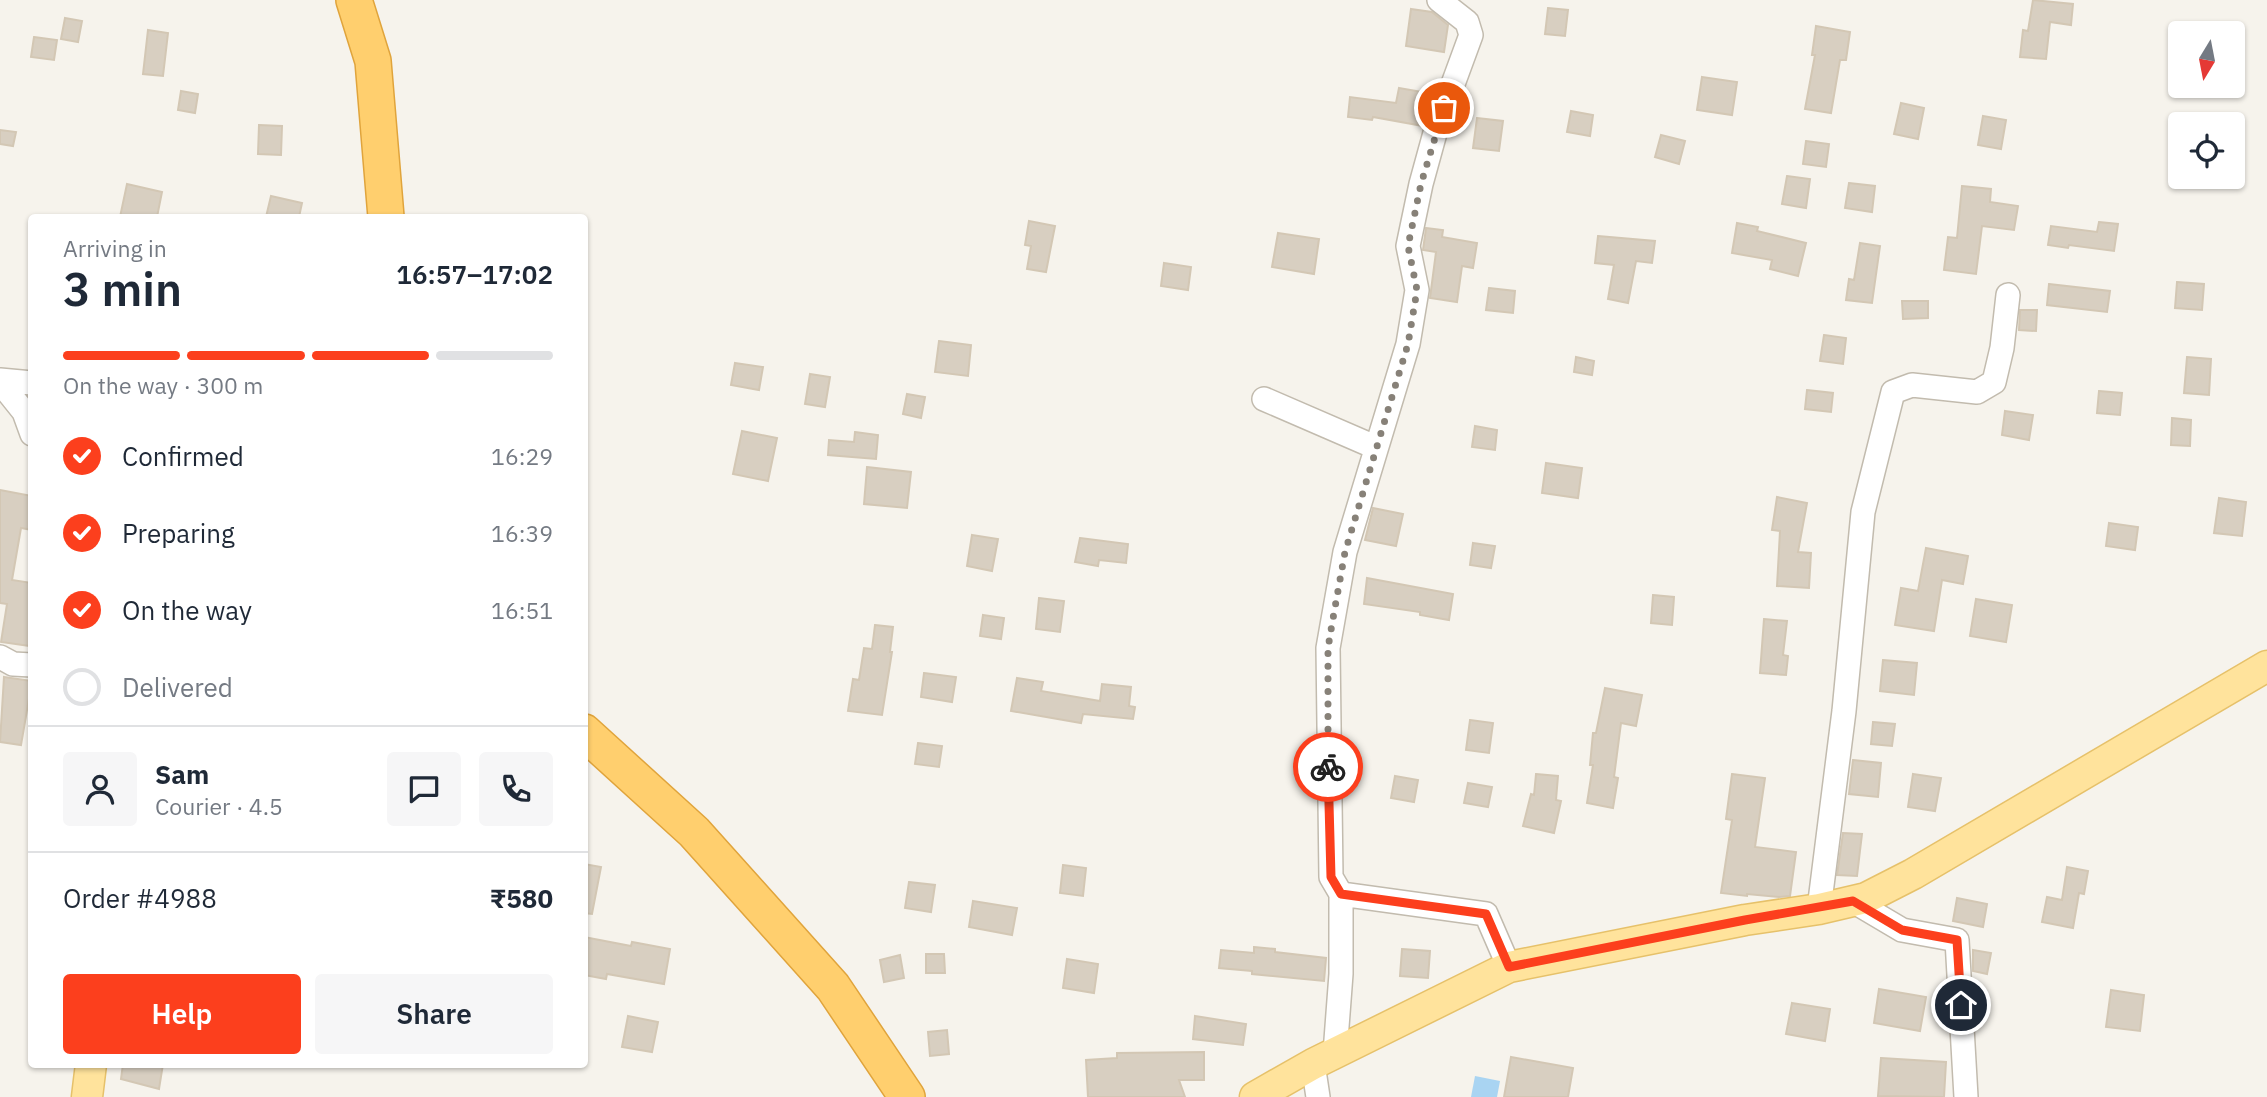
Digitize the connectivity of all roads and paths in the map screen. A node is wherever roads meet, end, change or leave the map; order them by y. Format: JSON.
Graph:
{"nodes":[{"id":1,"x":354,"y":0,"type":"edge"},
{"id":2,"x":1439,"y":0,"type":"edge"},
{"id":3,"x":386,"y":214,"type":"edge"},
{"id":4,"x":2008,"y":295,"type":"dead end"},
{"id":5,"x":0,"y":381,"type":"edge"},
{"id":6,"x":28,"y":383,"type":"edge"},
{"id":7,"x":1264,"y":399,"type":"dead end"},
{"id":8,"x":28,"y":423,"type":"edge"},
{"id":9,"x":1375,"y":447,"type":"junction"},
{"id":10,"x":0,"y":657,"type":"edge"},
{"id":11,"x":28,"y":665,"type":"edge"},
{"id":12,"x":2267,"y":666,"type":"edge"},
{"id":13,"x":588,"y":736,"type":"edge"},
{"id":14,"x":1341,"y":894,"type":"junction"},
{"id":15,"x":1853,"y":901,"type":"junction"},
{"id":16,"x":1819,"y":909,"type":"junction"},
{"id":17,"x":1509,"y":967,"type":"junction"},
{"id":18,"x":1324,"y":1058,"type":"junction"},
{"id":19,"x":91,"y":1068,"type":"edge"},
{"id":20,"x":87,"y":1097,"type":"edge"},
{"id":21,"x":907,"y":1097,"type":"edge"},
{"id":22,"x":1255,"y":1097,"type":"edge"},
{"id":23,"x":1318,"y":1097,"type":"edge"},
{"id":24,"x":1966,"y":1097,"type":"edge"}],
"edges":[{"from":1,"to":3,"type":"highway"},
{"from":2,"to":9,"type":"street"},
{"from":4,"to":16,"type":"street"},
{"from":5,"to":6,"type":"street"},
{"from":5,"to":8,"type":"street"},
{"from":7,"to":9,"type":"street"},
{"from":9,"to":14,"type":"street"},
{"from":10,"to":11,"type":"street"},
{"from":12,"to":15,"type":"main road"},
{"from":13,"to":21,"type":"highway"},
{"from":14,"to":17,"type":"street"},
{"from":14,"to":18,"type":"street"},
{"from":15,"to":16,"type":"main road"},
{"from":15,"to":24,"type":"street"},
{"from":16,"to":17,"type":"main road"},
{"from":17,"to":18,"type":"main road"},
{"from":18,"to":22,"type":"main road"},
{"from":18,"to":23,"type":"street"},
{"from":19,"to":20,"type":"main road"}]}
